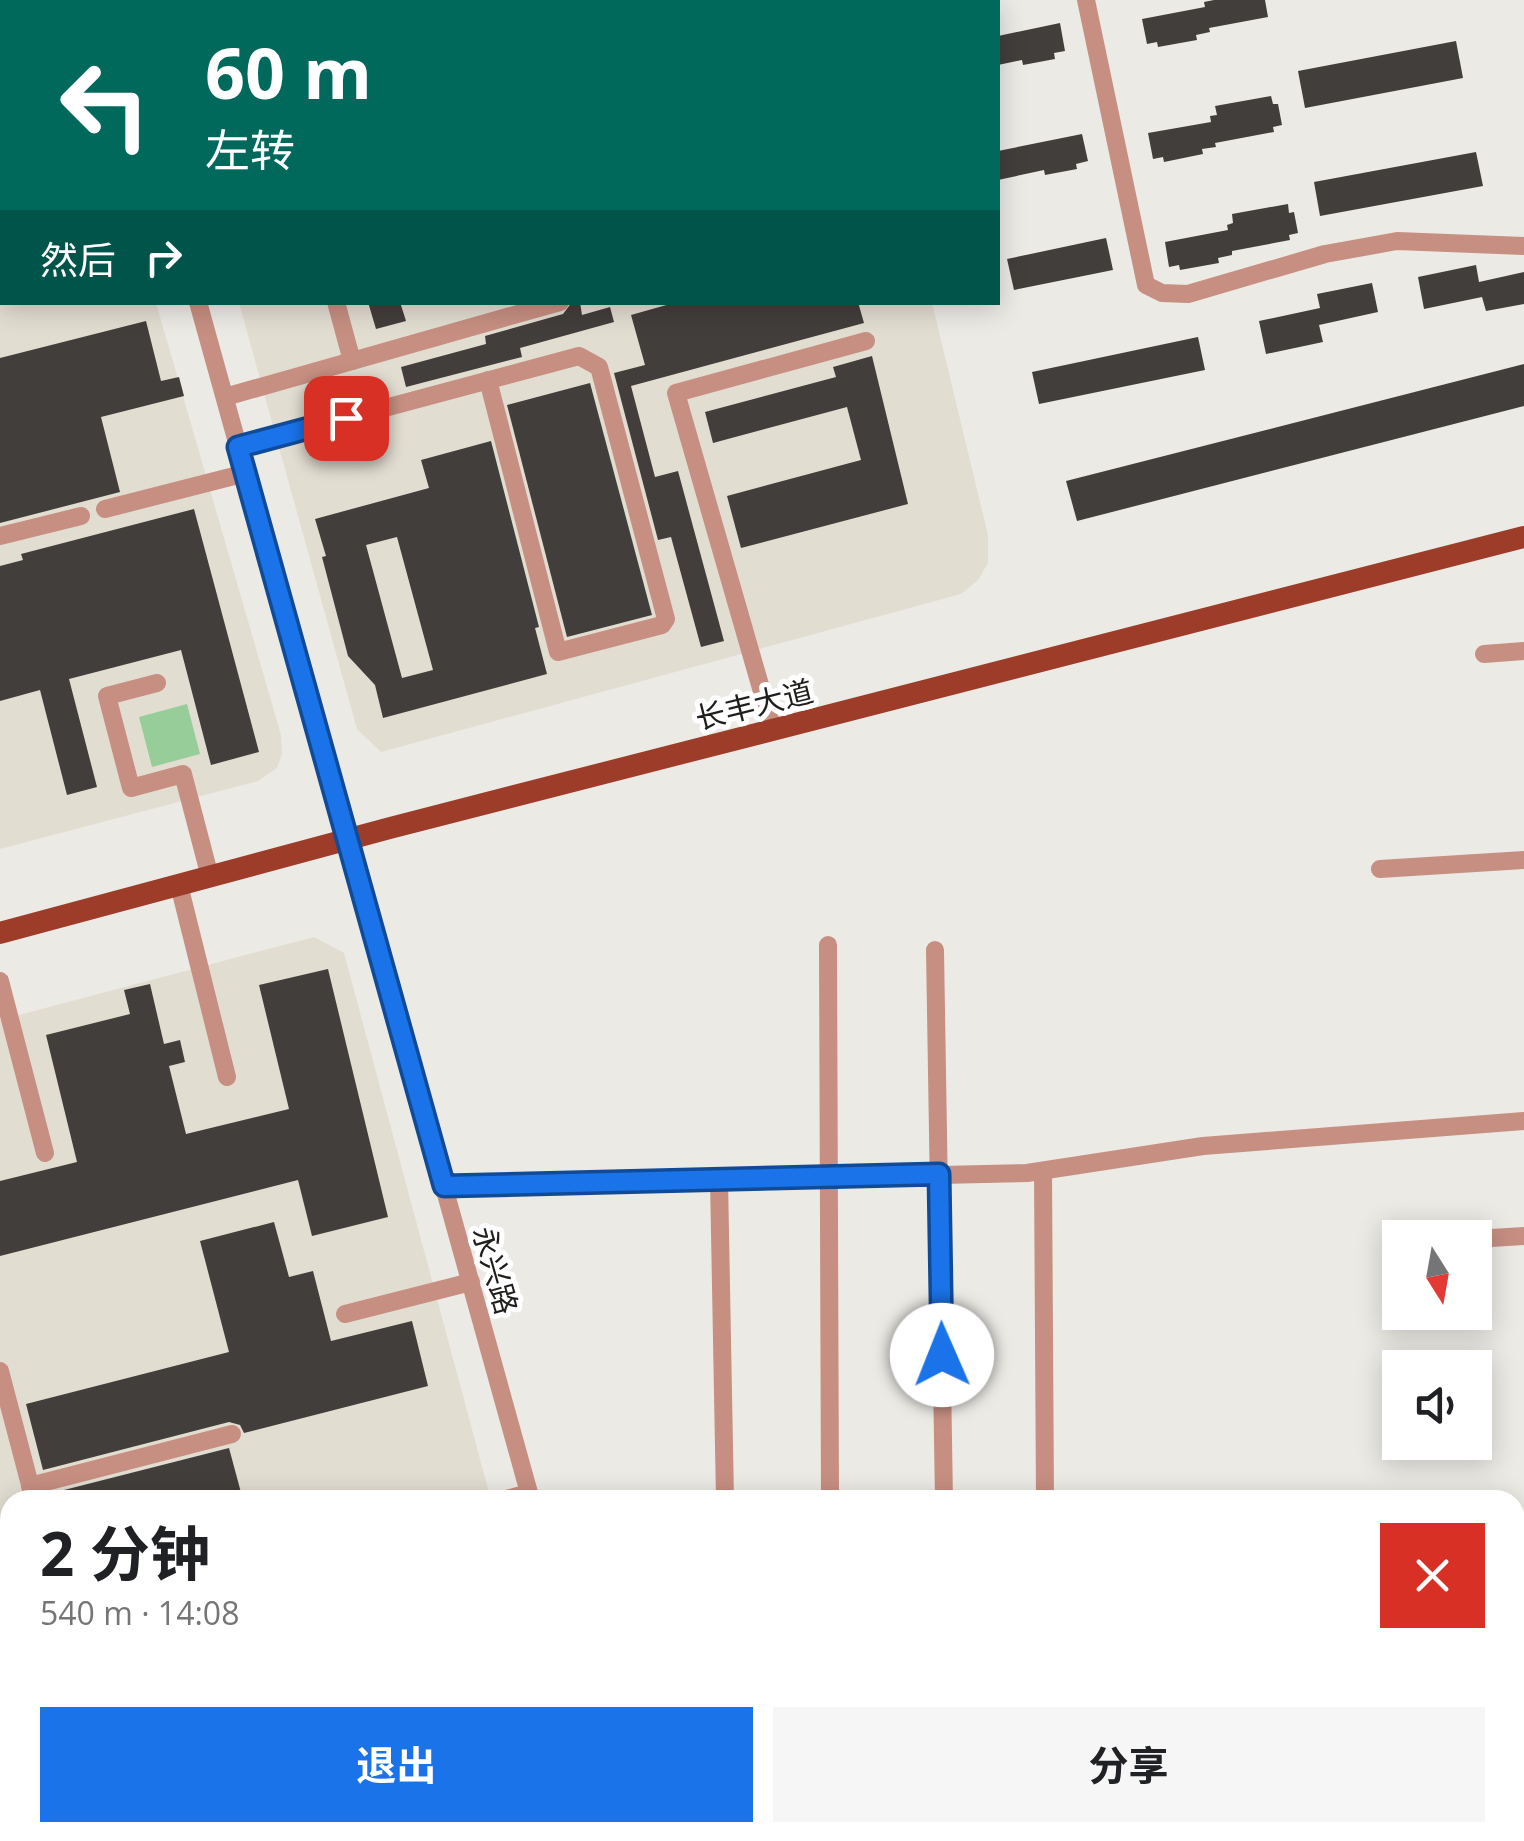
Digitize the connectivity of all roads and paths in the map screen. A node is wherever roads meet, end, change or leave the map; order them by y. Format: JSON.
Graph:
{"nodes":[{"id":1,"x":1086,"y":0,"type":"edge"},
{"id":2,"x":1524,"y":246,"type":"edge"},
{"id":3,"x":199,"y":305,"type":"edge"},
{"id":4,"x":337,"y":305,"type":"edge"},
{"id":5,"x":549,"y":305,"type":"edge"},
{"id":6,"x":866,"y":341,"type":"dead end"},
{"id":7,"x":352,"y":361,"type":"junction"},
{"id":8,"x":488,"y":380,"type":"junction"},
{"id":9,"x":224,"y":397,"type":"junction"},
{"id":10,"x":238,"y":447,"type":"junction"},
{"id":11,"x":246,"y":473,"type":"junction"},
{"id":12,"x":106,"y":509,"type":"dead end"},
{"id":13,"x":81,"y":516,"type":"dead end"},
{"id":14,"x":0,"y":536,"type":"edge"},
{"id":15,"x":1524,"y":537,"type":"edge"},
{"id":16,"x":1524,"y":651,"type":"edge"},
{"id":17,"x":1484,"y":654,"type":"dead end"},
{"id":18,"x":158,"y":683,"type":"dead end"},
{"id":19,"x":774,"y":730,"type":"junction"},
{"id":20,"x":348,"y":840,"type":"junction"},
{"id":21,"x":1524,"y":860,"type":"edge"},
{"id":22,"x":1380,"y":869,"type":"dead end"},
{"id":23,"x":210,"y":877,"type":"junction"},
{"id":24,"x":178,"y":886,"type":"junction"},
{"id":25,"x":0,"y":933,"type":"edge"},
{"id":26,"x":828,"y":944,"type":"dead end"},
{"id":27,"x":935,"y":950,"type":"dead end"},
{"id":28,"x":0,"y":981,"type":"edge"},
{"id":29,"x":227,"y":1078,"type":"dead end"},
{"id":30,"x":1524,"y":1121,"type":"edge"},
{"id":31,"x":45,"y":1153,"type":"dead end"},
{"id":32,"x":1043,"y":1171,"type":"junction"},
{"id":33,"x":939,"y":1174,"type":"junction"},
{"id":34,"x":829,"y":1177,"type":"junction"},
{"id":35,"x":719,"y":1179,"type":"junction"},
{"id":36,"x":444,"y":1186,"type":"junction"},
{"id":37,"x":1524,"y":1236,"type":"edge"},
{"id":38,"x":1492,"y":1238,"type":"edge"},
{"id":39,"x":471,"y":1282,"type":"junction"},
{"id":40,"x":345,"y":1314,"type":"dead end"},
{"id":41,"x":0,"y":1371,"type":"edge"},
{"id":42,"x":232,"y":1434,"type":"dead end"},
{"id":43,"x":31,"y":1490,"type":"edge"},
{"id":44,"x":42,"y":1490,"type":"edge"},
{"id":45,"x":528,"y":1490,"type":"edge"},
{"id":46,"x":725,"y":1490,"type":"edge"},
{"id":47,"x":830,"y":1490,"type":"edge"},
{"id":48,"x":944,"y":1490,"type":"edge"},
{"id":49,"x":1044,"y":1490,"type":"edge"}],
"edges":[{"from":1,"to":2,"type":"street"},
{"from":3,"to":9,"type":"street","name":"永兴路"},
{"from":4,"to":7,"type":"street"},
{"from":5,"to":7,"type":"street"},
{"from":6,"to":19,"type":"street"},
{"from":7,"to":9,"type":"street"},
{"from":8,"to":8,"type":"street"},
{"from":8,"to":10,"type":"street"},
{"from":9,"to":10,"type":"street","name":"永兴路"},
{"from":10,"to":11,"type":"street","name":"永兴路"},
{"from":11,"to":12,"type":"street"},
{"from":11,"to":20,"type":"street","name":"永兴路"},
{"from":13,"to":14,"type":"street"},
{"from":15,"to":19,"type":"main road","name":"长丰大道"},
{"from":16,"to":17,"type":"street"},
{"from":18,"to":23,"type":"street"},
{"from":19,"to":20,"type":"main road","name":"长丰大道"},
{"from":20,"to":23,"type":"main road","name":"长丰大道"},
{"from":20,"to":36,"type":"street","name":"永兴路"},
{"from":21,"to":22,"type":"street"},
{"from":23,"to":24,"type":"main road","name":"长丰大道"},
{"from":24,"to":25,"type":"main road","name":"长丰大道"},
{"from":24,"to":29,"type":"street"},
{"from":26,"to":34,"type":"street"},
{"from":27,"to":33,"type":"street"},
{"from":28,"to":31,"type":"street"},
{"from":30,"to":32,"type":"street"},
{"from":32,"to":33,"type":"street"},
{"from":32,"to":49,"type":"street"},
{"from":33,"to":34,"type":"street"},
{"from":33,"to":48,"type":"street"},
{"from":34,"to":35,"type":"street"},
{"from":34,"to":47,"type":"street"},
{"from":35,"to":36,"type":"street"},
{"from":35,"to":46,"type":"street"},
{"from":36,"to":39,"type":"street","name":"永兴路"},
{"from":37,"to":38,"type":"street"},
{"from":39,"to":40,"type":"street"},
{"from":39,"to":45,"type":"street","name":"永兴路"},
{"from":41,"to":43,"type":"street"},
{"from":42,"to":44,"type":"street"}]}
